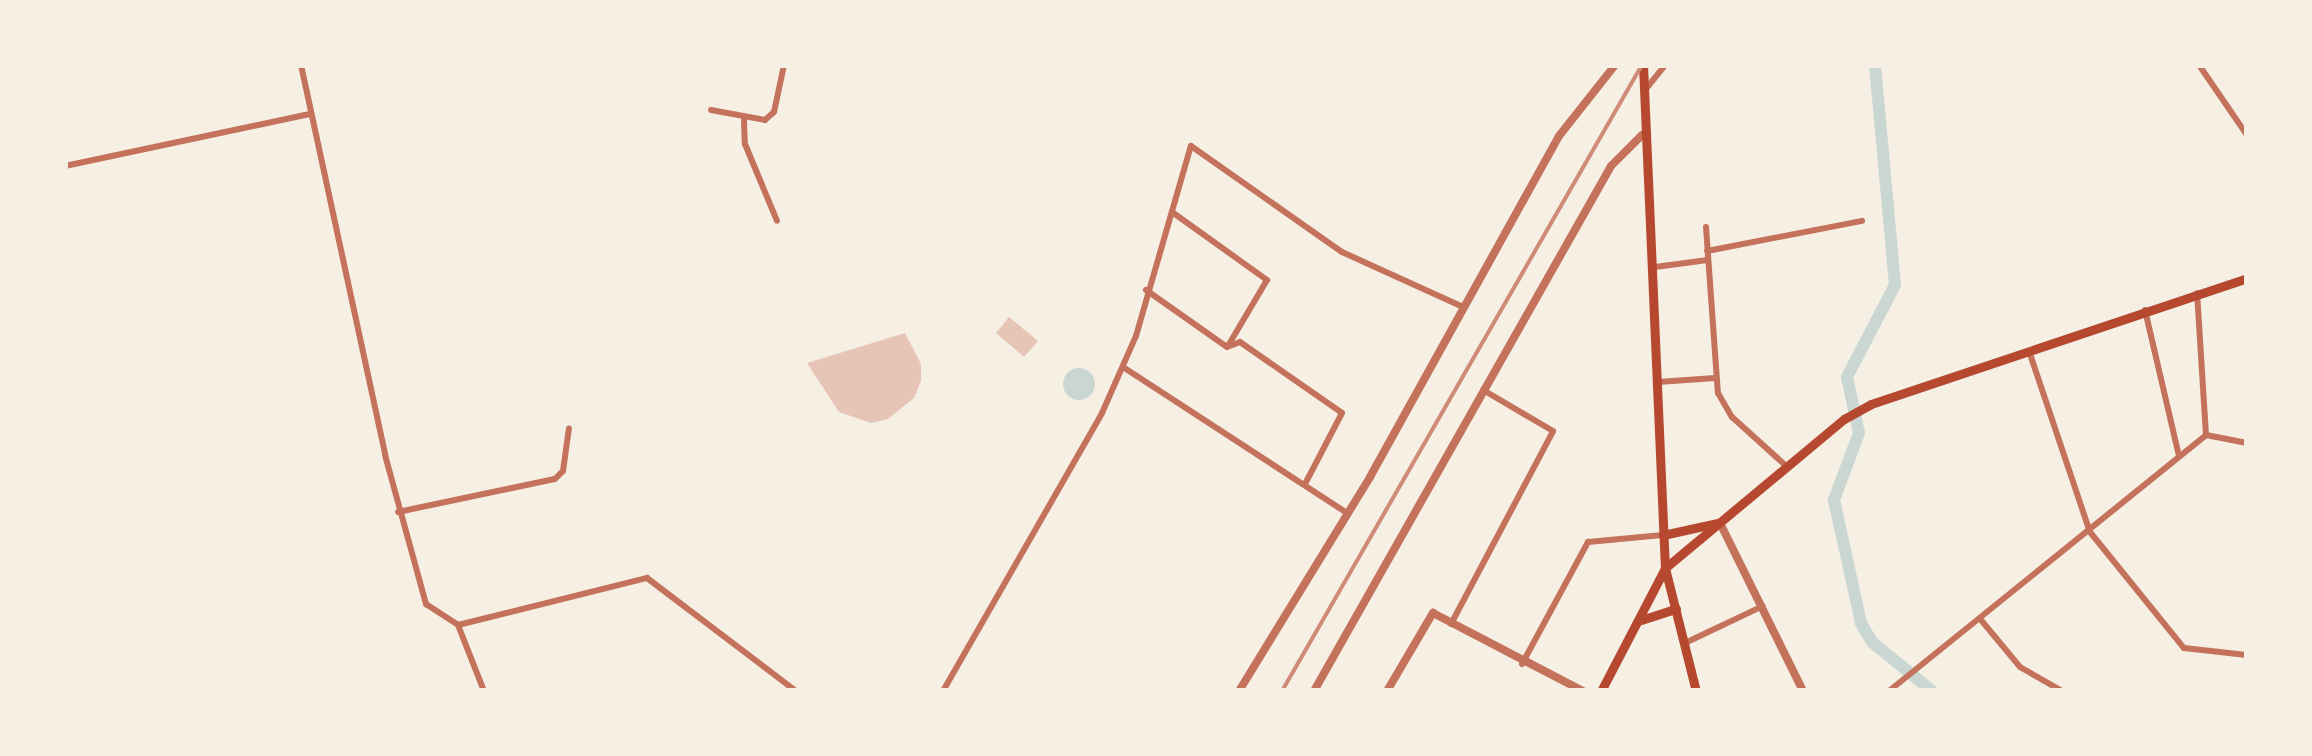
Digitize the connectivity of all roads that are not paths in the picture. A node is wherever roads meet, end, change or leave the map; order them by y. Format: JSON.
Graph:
{"nodes":[{"id":1,"x":301,"y":65,"type":"edge"},
{"id":2,"x":784,"y":65,"type":"edge"},
{"id":3,"x":1615,"y":65,"type":"edge"},
{"id":4,"x":1643,"y":65,"type":"edge"},
{"id":5,"x":1665,"y":65,"type":"edge"},
{"id":6,"x":2199,"y":65,"type":"edge"},
{"id":7,"x":1641,"y":95,"type":"junction"},
{"id":8,"x":711,"y":110,"type":"dead end"},
{"id":9,"x":309,"y":114,"type":"junction"},
{"id":10,"x":744,"y":120,"type":"junction"},
{"id":11,"x":1642,"y":135,"type":"junction"},
{"id":12,"x":2247,"y":135,"type":"edge"},
{"id":13,"x":65,"y":166,"type":"edge"},
{"id":14,"x":1172,"y":212,"type":"junction"},
{"id":15,"x":777,"y":220,"type":"dead end"},
{"id":16,"x":1862,"y":221,"type":"dead end"},
{"id":17,"x":1706,"y":227,"type":"dead end"},
{"id":18,"x":1708,"y":255,"type":"junction"},
{"id":19,"x":1655,"y":266,"type":"junction"},
{"id":20,"x":2247,"y":278,"type":"edge"},
{"id":21,"x":1145,"y":289,"type":"junction"},
{"id":22,"x":2197,"y":292,"type":"junction"},
{"id":23,"x":1463,"y":308,"type":"junction"},
{"id":24,"x":2144,"y":308,"type":"junction"},
{"id":25,"x":1228,"y":346,"type":"junction"},
{"id":26,"x":2028,"y":350,"type":"junction"},
{"id":27,"x":1123,"y":367,"type":"junction"},
{"id":28,"x":1715,"y":378,"type":"junction"},
{"id":29,"x":1658,"y":382,"type":"junction"},
{"id":30,"x":1482,"y":389,"type":"junction"},
{"id":31,"x":569,"y":428,"type":"dead end"},
{"id":32,"x":2206,"y":434,"type":"junction"},
{"id":33,"x":2247,"y":443,"type":"edge"},
{"id":34,"x":2179,"y":456,"type":"junction"},
{"id":35,"x":1784,"y":464,"type":"junction"},
{"id":36,"x":1305,"y":484,"type":"junction"},
{"id":37,"x":398,"y":512,"type":"junction"},
{"id":38,"x":1347,"y":512,"type":"junction"},
{"id":39,"x":1720,"y":522,"type":"junction"},
{"id":40,"x":2090,"y":532,"type":"junction"},
{"id":41,"x":1663,"y":535,"type":"junction"},
{"id":42,"x":1665,"y":568,"type":"junction"},
{"id":43,"x":1763,"y":606,"type":"junction"},
{"id":44,"x":1676,"y":609,"type":"junction"},
{"id":45,"x":1638,"y":620,"type":"junction"},
{"id":46,"x":1981,"y":620,"type":"junction"},
{"id":47,"x":458,"y":624,"type":"junction"},
{"id":48,"x":1451,"y":624,"type":"junction"},
{"id":49,"x":1685,"y":643,"type":"junction"},
{"id":50,"x":2247,"y":655,"type":"edge"},
{"id":51,"x":1522,"y":664,"type":"junction"},
{"id":52,"x":1891,"y":690,"type":"edge"},
{"id":53,"x":484,"y":691,"type":"edge"},
{"id":54,"x":796,"y":691,"type":"edge"},
{"id":55,"x":943,"y":691,"type":"edge"},
{"id":56,"x":1239,"y":691,"type":"edge"},
{"id":57,"x":1314,"y":691,"type":"edge"},
{"id":58,"x":1386,"y":691,"type":"edge"},
{"id":59,"x":1583,"y":691,"type":"edge"},
{"id":60,"x":1601,"y":691,"type":"edge"},
{"id":61,"x":1696,"y":691,"type":"edge"},
{"id":62,"x":1803,"y":691,"type":"edge"},
{"id":63,"x":2062,"y":691,"type":"edge"}],
"edges":[{"from":1,"to":9,"type":"street"},
{"from":2,"to":10,"type":"street"},
{"from":3,"to":23,"type":"street"},
{"from":4,"to":7,"type":"main road"},
{"from":5,"to":7,"type":"street"},
{"from":6,"to":12,"type":"street"},
{"from":7,"to":11,"type":"main road"},
{"from":8,"to":10,"type":"street"},
{"from":9,"to":13,"type":"street"},
{"from":9,"to":37,"type":"street"},
{"from":10,"to":15,"type":"street"},
{"from":11,"to":19,"type":"main road"},
{"from":11,"to":30,"type":"street"},
{"from":14,"to":21,"type":"street"},
{"from":14,"to":23,"type":"street"},
{"from":14,"to":25,"type":"street"},
{"from":16,"to":18,"type":"street"},
{"from":17,"to":18,"type":"street"},
{"from":18,"to":19,"type":"street"},
{"from":18,"to":28,"type":"street"},
{"from":19,"to":29,"type":"main road"},
{"from":20,"to":22,"type":"main road"},
{"from":21,"to":25,"type":"street"},
{"from":21,"to":27,"type":"street"},
{"from":22,"to":24,"type":"main road"},
{"from":22,"to":32,"type":"street"},
{"from":23,"to":38,"type":"street"},
{"from":24,"to":26,"type":"main road"},
{"from":24,"to":34,"type":"street"},
{"from":25,"to":36,"type":"street"},
{"from":26,"to":35,"type":"main road"},
{"from":26,"to":40,"type":"street"},
{"from":27,"to":36,"type":"street"},
{"from":27,"to":55,"type":"street"},
{"from":28,"to":29,"type":"street"},
{"from":28,"to":35,"type":"street"},
{"from":29,"to":41,"type":"main road"},
{"from":30,"to":48,"type":"street"},
{"from":30,"to":57,"type":"street"},
{"from":31,"to":37,"type":"street"},
{"from":32,"to":33,"type":"street"},
{"from":32,"to":34,"type":"street"},
{"from":34,"to":40,"type":"street"},
{"from":35,"to":39,"type":"main road"},
{"from":36,"to":38,"type":"street"},
{"from":37,"to":47,"type":"street"},
{"from":38,"to":56,"type":"street"},
{"from":39,"to":41,"type":"main road"},
{"from":39,"to":42,"type":"main road"},
{"from":39,"to":43,"type":"street"},
{"from":40,"to":46,"type":"street"},
{"from":40,"to":50,"type":"street"},
{"from":41,"to":42,"type":"main road"},
{"from":41,"to":51,"type":"street"},
{"from":42,"to":44,"type":"main road"},
{"from":42,"to":45,"type":"main road"},
{"from":43,"to":49,"type":"street"},
{"from":43,"to":62,"type":"street"},
{"from":44,"to":45,"type":"main road"},
{"from":44,"to":49,"type":"main road"},
{"from":45,"to":60,"type":"main road"},
{"from":46,"to":52,"type":"street"},
{"from":46,"to":63,"type":"street"},
{"from":47,"to":53,"type":"street"},
{"from":47,"to":54,"type":"street"},
{"from":48,"to":51,"type":"street"},
{"from":48,"to":58,"type":"street"},
{"from":49,"to":61,"type":"main road"},
{"from":51,"to":59,"type":"street"}]}
